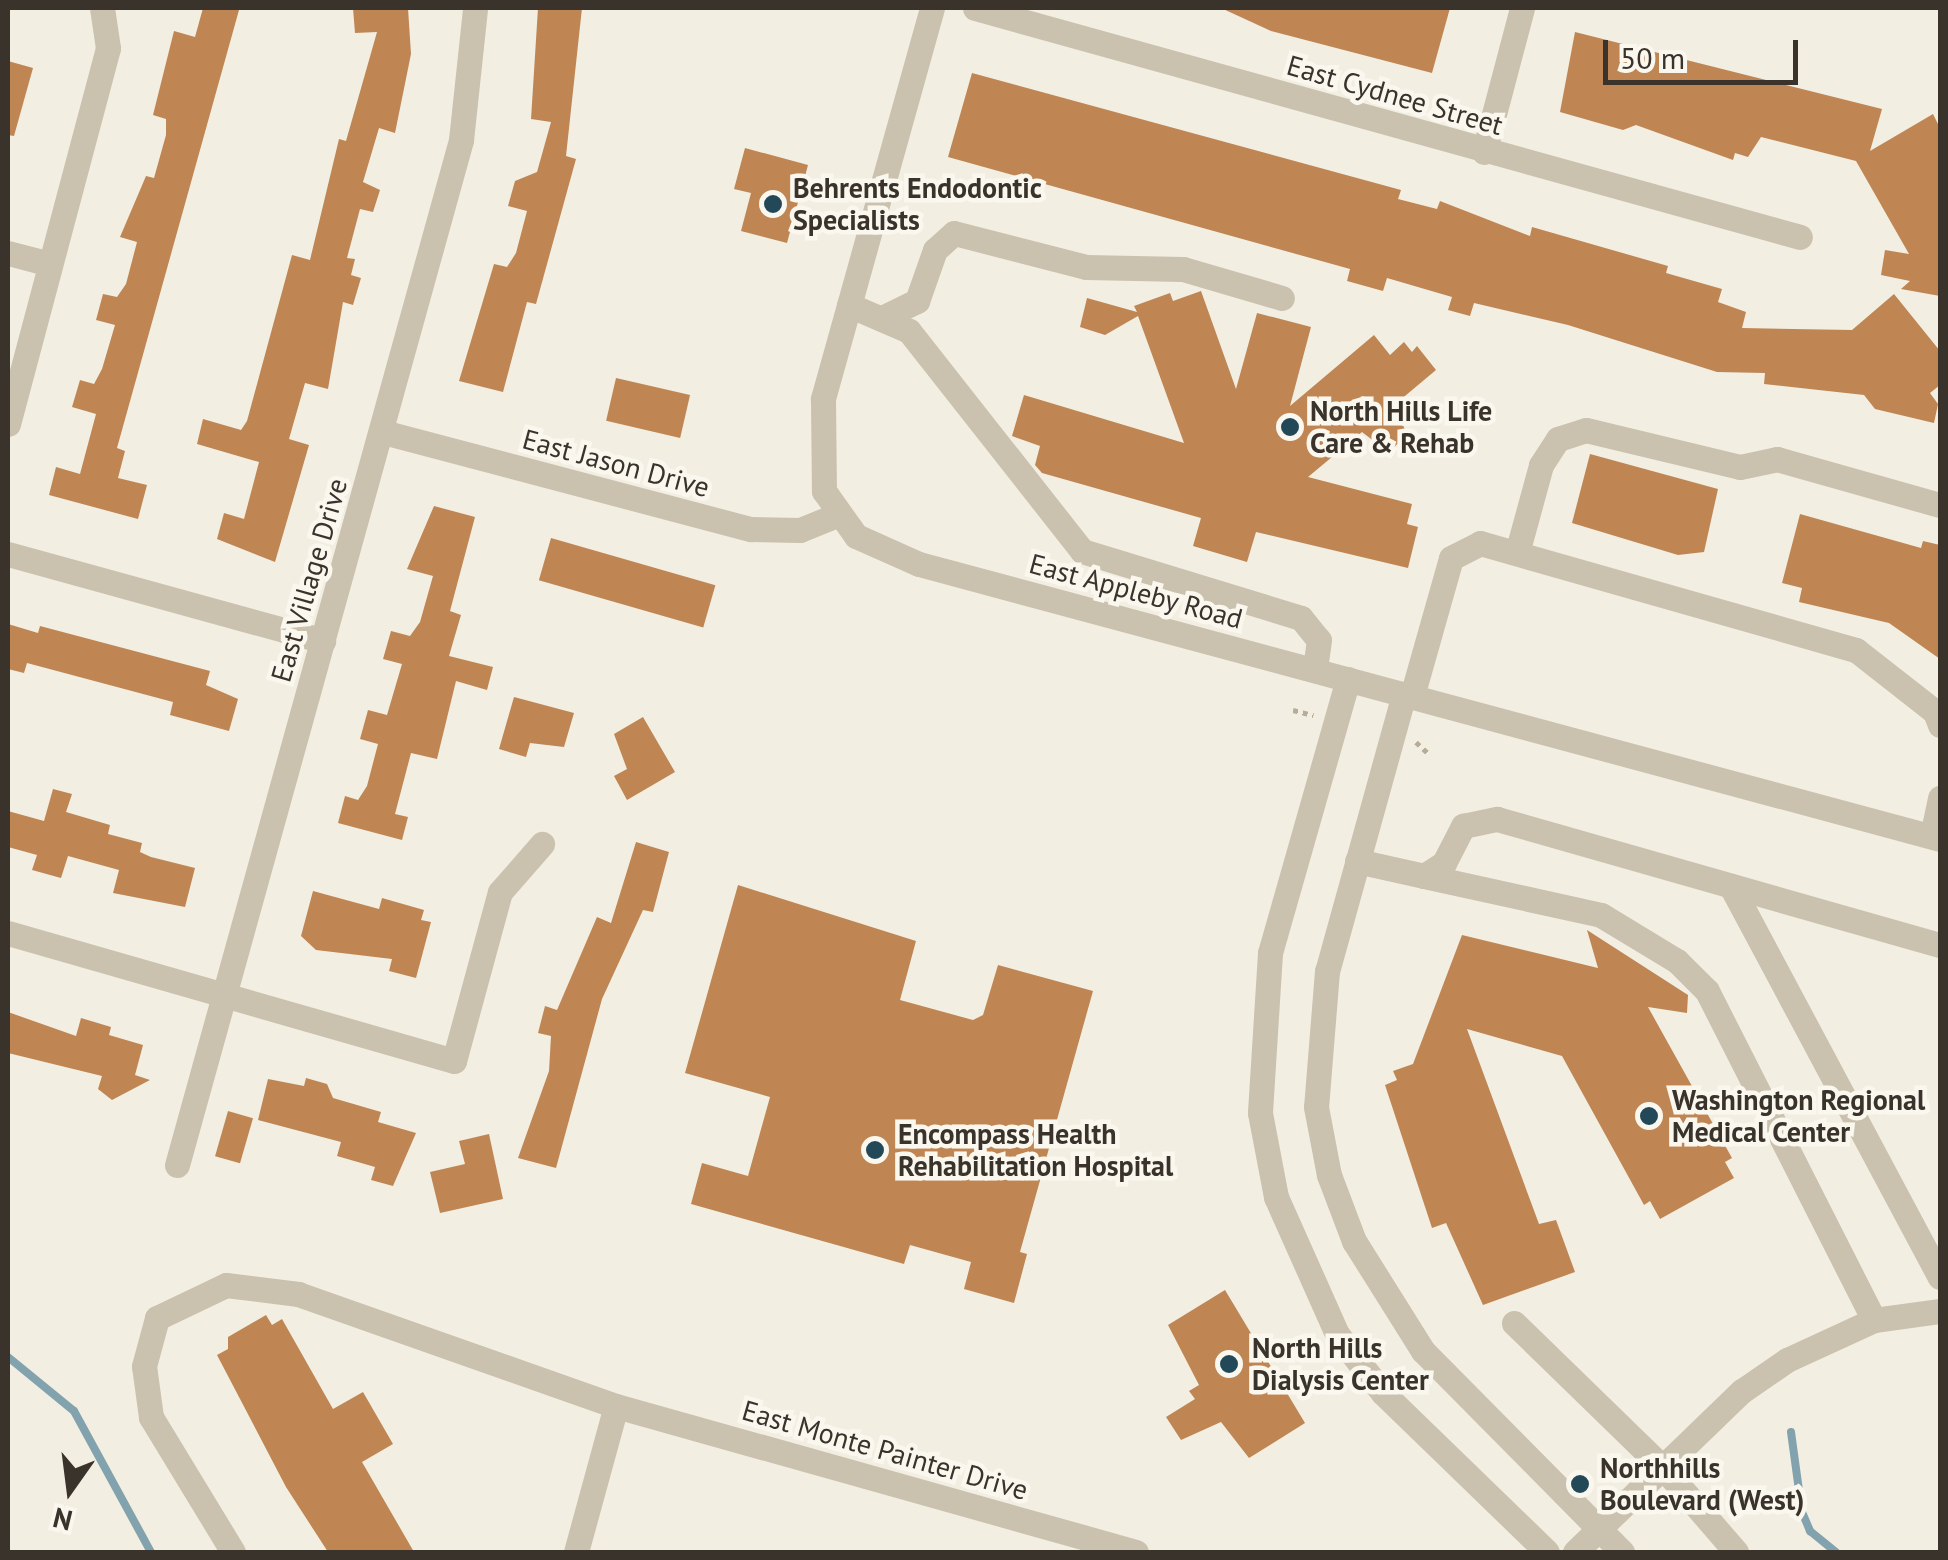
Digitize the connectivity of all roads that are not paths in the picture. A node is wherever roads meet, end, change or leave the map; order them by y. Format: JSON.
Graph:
{"nodes":[{"id":1,"x":102,"y":8,"type":"edge"},
{"id":2,"x":474,"y":8,"type":"edge"},
{"id":3,"x":932,"y":8,"type":"edge"},
{"id":4,"x":975,"y":8,"type":"edge"},
{"id":5,"x":1522,"y":8,"type":"edge"},
{"id":6,"x":1484,"y":152,"type":"junction"},
{"id":7,"x":1800,"y":237,"type":"dead end"},
{"id":8,"x":8,"y":253,"type":"edge"},
{"id":9,"x":50,"y":264,"type":"junction"},
{"id":10,"x":1282,"y":298,"type":"dead end"},
{"id":11,"x":849,"y":304,"type":"junction"},
{"id":12,"x":884,"y":317,"type":"junction"},
{"id":13,"x":8,"y":424,"type":"edge"},
{"id":14,"x":382,"y":432,"type":"junction"},
{"id":15,"x":1940,"y":505,"type":"edge"},
{"id":16,"x":835,"y":516,"type":"junction"},
{"id":17,"x":1517,"y":553,"type":"junction"},
{"id":18,"x":8,"y":554,"type":"edge"},
{"id":19,"x":322,"y":641,"type":"junction"},
{"id":20,"x":1315,"y":670,"type":"junction"},
{"id":21,"x":1348,"y":679,"type":"junction"},
{"id":22,"x":1408,"y":695,"type":"junction"},
{"id":23,"x":1940,"y":725,"type":"edge"},
{"id":24,"x":1940,"y":798,"type":"edge"},
{"id":25,"x":1936,"y":837,"type":"edge"},
{"id":26,"x":542,"y":844,"type":"dead end"},
{"id":27,"x":1357,"y":861,"type":"junction"},
{"id":28,"x":1424,"y":876,"type":"junction"},
{"id":29,"x":1731,"y":886,"type":"junction"},
{"id":30,"x":8,"y":933,"type":"edge"},
{"id":31,"x":1940,"y":944,"type":"edge"},
{"id":32,"x":226,"y":993,"type":"junction"},
{"id":33,"x":177,"y":1164,"type":"dead end"},
{"id":34,"x":1940,"y":1277,"type":"edge"},
{"id":35,"x":1940,"y":1311,"type":"edge"},
{"id":36,"x":1874,"y":1320,"type":"junction"},
{"id":37,"x":1514,"y":1322,"type":"dead end"},
{"id":38,"x":616,"y":1406,"type":"junction"},
{"id":39,"x":1667,"y":1472,"type":"junction"},
{"id":40,"x":1601,"y":1528,"type":"junction"},
{"id":41,"x":233,"y":1552,"type":"edge"},
{"id":42,"x":576,"y":1552,"type":"edge"},
{"id":43,"x":1136,"y":1552,"type":"edge"},
{"id":44,"x":1547,"y":1552,"type":"edge"},
{"id":45,"x":1575,"y":1552,"type":"edge"},
{"id":46,"x":1622,"y":1552,"type":"edge"},
{"id":47,"x":1736,"y":1552,"type":"edge"}],
"edges":[{"from":1,"to":9,"type":"street"},
{"from":2,"to":14,"type":"street","name":"East Village Drive"},
{"from":3,"to":11,"type":"street"},
{"from":4,"to":6,"type":"street","name":"East Cydnee Street"},
{"from":5,"to":6,"type":"street"},
{"from":6,"to":7,"type":"street","name":"East Cydnee Street"},
{"from":8,"to":9,"type":"street"},
{"from":9,"to":13,"type":"street"},
{"from":10,"to":12,"type":"street"},
{"from":11,"to":12,"type":"street"},
{"from":11,"to":16,"type":"street"},
{"from":12,"to":20,"type":"street"},
{"from":14,"to":16,"type":"street","name":"East Jason Drive"},
{"from":14,"to":19,"type":"street","name":"East Village Drive"},
{"from":15,"to":17,"type":"street"},
{"from":16,"to":20,"type":"street","name":"East Appleby Road"},
{"from":17,"to":22,"type":"street"},
{"from":17,"to":23,"type":"street"},
{"from":18,"to":19,"type":"street"},
{"from":19,"to":32,"type":"street","name":"East Village Drive"},
{"from":20,"to":21,"type":"street","name":"East Appleby Road"},
{"from":21,"to":22,"type":"street","name":"East Appleby Road"},
{"from":21,"to":44,"type":"street"},
{"from":22,"to":25,"type":"street","name":"East Appleby Road"},
{"from":22,"to":27,"type":"street"},
{"from":24,"to":25,"type":"street"},
{"from":26,"to":32,"type":"street"},
{"from":27,"to":28,"type":"street"},
{"from":27,"to":40,"type":"street"},
{"from":28,"to":29,"type":"street"},
{"from":28,"to":36,"type":"street"},
{"from":29,"to":31,"type":"street"},
{"from":29,"to":34,"type":"street"},
{"from":30,"to":32,"type":"street"},
{"from":32,"to":33,"type":"street","name":"East Village Drive"},
{"from":35,"to":36,"type":"street"},
{"from":36,"to":39,"type":"street"},
{"from":37,"to":39,"type":"street"},
{"from":38,"to":41,"type":"street","name":"East Monte Painter Drive"},
{"from":38,"to":42,"type":"street"},
{"from":38,"to":43,"type":"street","name":"East Monte Painter Drive"},
{"from":39,"to":40,"type":"street"},
{"from":39,"to":47,"type":"street"},
{"from":40,"to":45,"type":"street"},
{"from":40,"to":46,"type":"street"}]}
